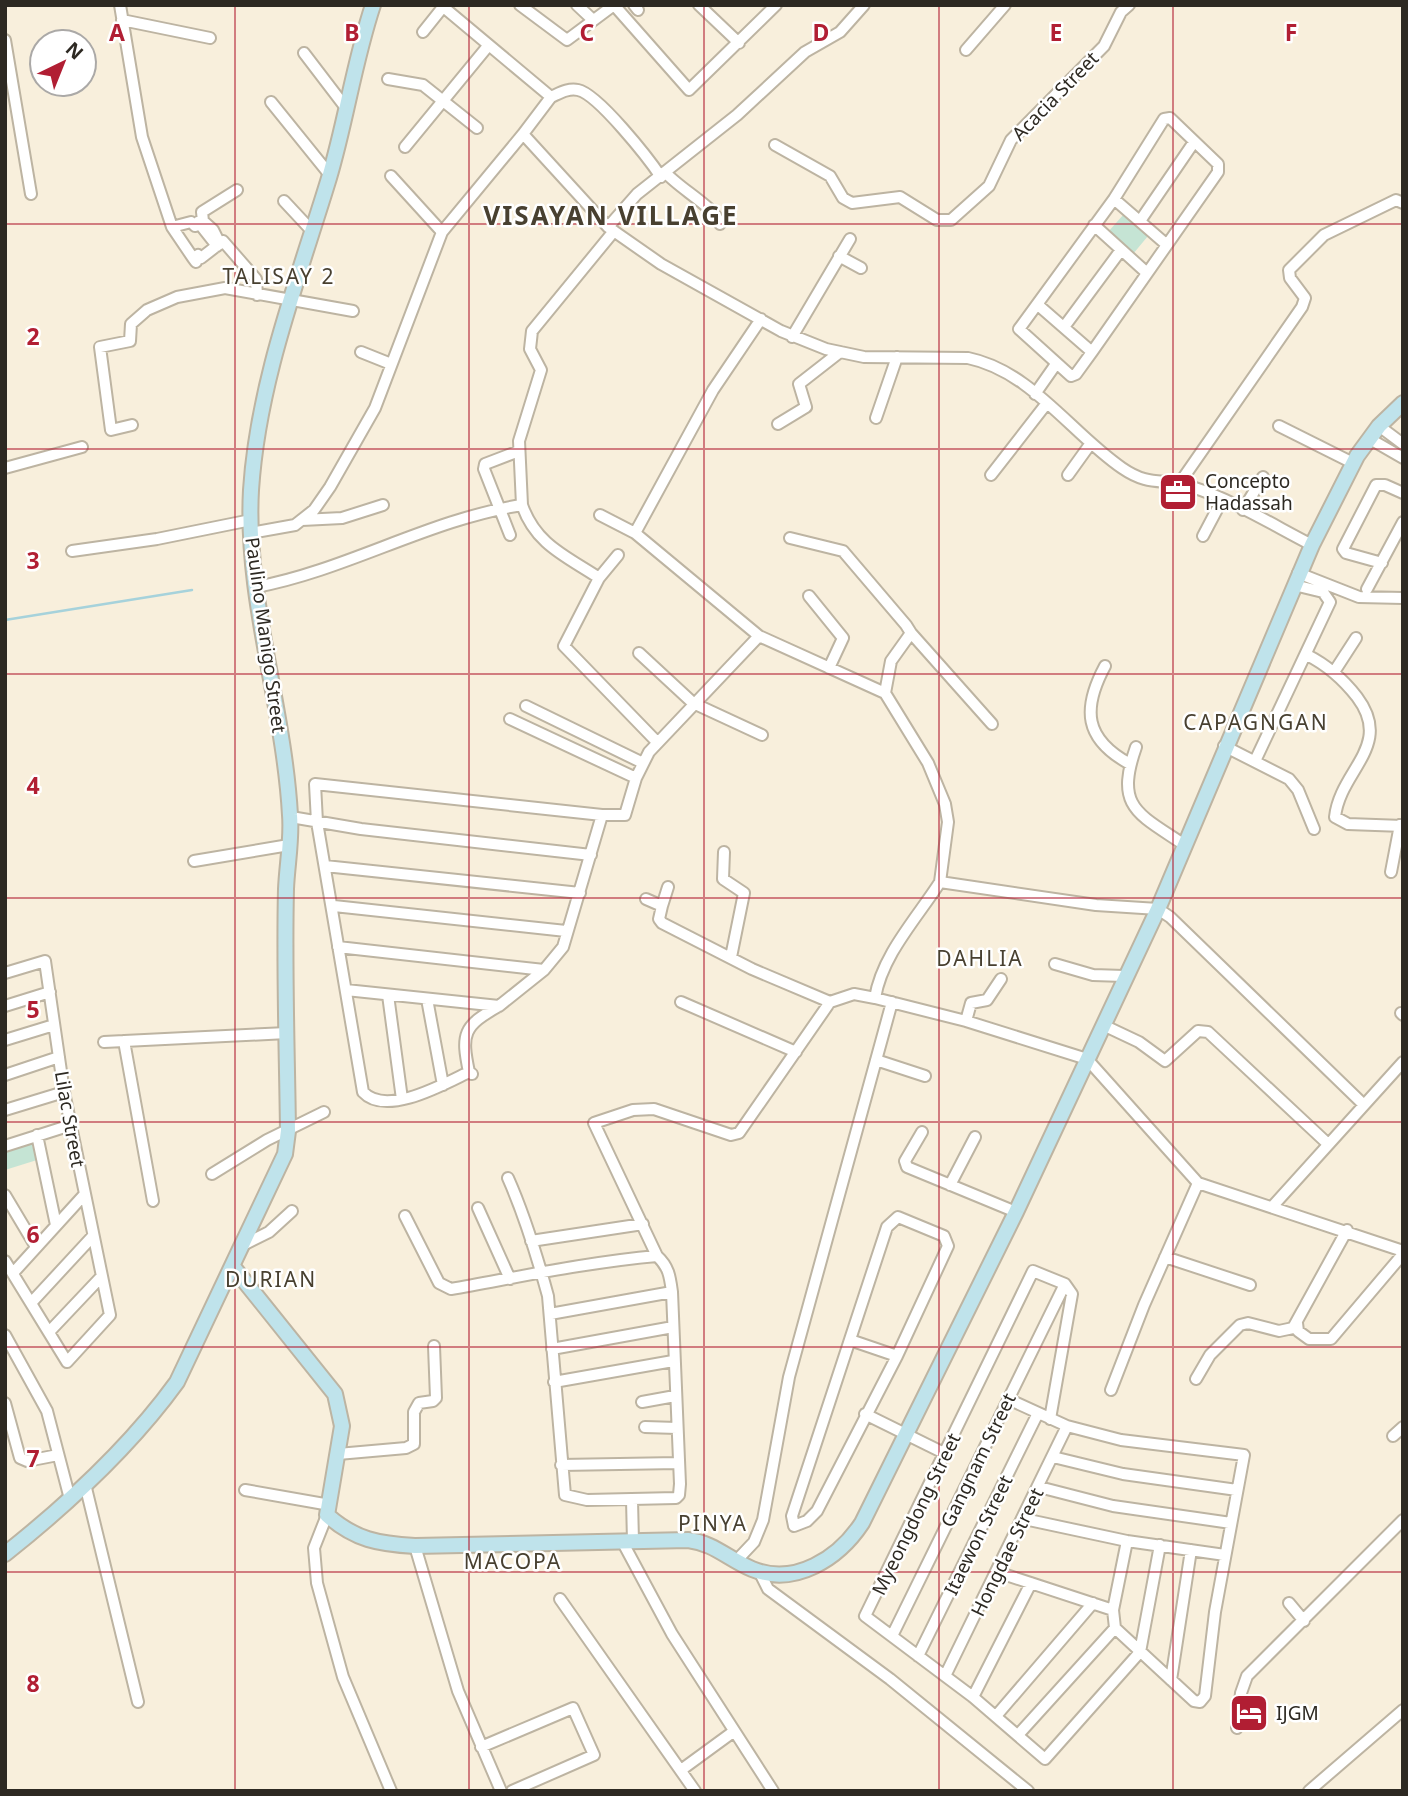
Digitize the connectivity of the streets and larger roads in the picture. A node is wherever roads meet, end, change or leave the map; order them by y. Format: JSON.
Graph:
{"nodes":[{"id":1,"x":120,"y":5,"type":"edge"},
{"id":2,"x":373,"y":5,"type":"edge"},
{"id":3,"x":520,"y":5,"type":"edge"},
{"id":4,"x":577,"y":5,"type":"edge"},
{"id":5,"x":614,"y":5,"type":"edge"},
{"id":6,"x":699,"y":5,"type":"edge"},
{"id":7,"x":864,"y":5,"type":"edge"},
{"id":8,"x":1005,"y":5,"type":"edge"},
{"id":9,"x":1129,"y":5,"type":"edge"},
{"id":10,"x":442,"y":6,"type":"edge"},
{"id":11,"x":769,"y":7,"type":"edge"},
{"id":12,"x":122,"y":20,"type":"junction"},
{"id":13,"x":593,"y":20,"type":"junction"},
{"id":14,"x":423,"y":32,"type":"dead end"},
{"id":15,"x":210,"y":38,"type":"dead end"},
{"id":16,"x":5,"y":40,"type":"edge"},
{"id":17,"x":739,"y":43,"type":"junction"},
{"id":18,"x":488,"y":46,"type":"junction"},
{"id":19,"x":966,"y":50,"type":"dead end"},
{"id":20,"x":304,"y":53,"type":"dead end"},
{"id":21,"x":388,"y":79,"type":"dead end"},
{"id":22,"x":551,"y":97,"type":"junction"},
{"id":23,"x":445,"y":101,"type":"junction"},
{"id":24,"x":271,"y":102,"type":"dead end"},
{"id":25,"x":345,"y":108,"type":"junction"},
{"id":26,"x":477,"y":128,"type":"dead end"},
{"id":27,"x":523,"y":134,"type":"junction"},
{"id":28,"x":1194,"y":142,"type":"junction"},
{"id":29,"x":775,"y":145,"type":"dead end"},
{"id":30,"x":405,"y":147,"type":"dead end"},
{"id":31,"x":330,"y":175,"type":"junction"},
{"id":32,"x":664,"y":175,"type":"junction"},
{"id":33,"x":391,"y":176,"type":"dead end"},
{"id":34,"x":237,"y":190,"type":"dead end"},
{"id":35,"x":31,"y":194,"type":"dead end"},
{"id":36,"x":1114,"y":199,"type":"junction"},
{"id":37,"x":284,"y":201,"type":"dead end"},
{"id":38,"x":1403,"y":203,"type":"edge"},
{"id":39,"x":1140,"y":221,"type":"junction"},
{"id":40,"x":201,"y":223,"type":"junction"},
{"id":41,"x":720,"y":224,"type":"dead end"},
{"id":42,"x":1094,"y":225,"type":"junction"},
{"id":43,"x":172,"y":227,"type":"junction"},
{"id":44,"x":611,"y":229,"type":"junction"},
{"id":45,"x":312,"y":232,"type":"junction"},
{"id":46,"x":442,"y":232,"type":"junction"},
{"id":47,"x":850,"y":239,"type":"dead end"},
{"id":48,"x":218,"y":245,"type":"junction"},
{"id":49,"x":1167,"y":245,"type":"junction"},
{"id":50,"x":1121,"y":250,"type":"junction"},
{"id":51,"x":839,"y":256,"type":"junction"},
{"id":52,"x":861,"y":268,"type":"dead end"},
{"id":53,"x":1147,"y":272,"type":"junction"},
{"id":54,"x":257,"y":295,"type":"junction"},
{"id":55,"x":289,"y":302,"type":"junction"},
{"id":56,"x":1038,"y":305,"type":"junction"},
{"id":57,"x":353,"y":311,"type":"dead end"},
{"id":58,"x":761,"y":319,"type":"junction"},
{"id":59,"x":1064,"y":327,"type":"junction"},
{"id":60,"x":792,"y":337,"type":"junction"},
{"id":61,"x":361,"y":352,"type":"dead end"},
{"id":62,"x":840,"y":352,"type":"junction"},
{"id":63,"x":1092,"y":352,"type":"junction"},
{"id":64,"x":897,"y":358,"type":"junction"},
{"id":65,"x":391,"y":364,"type":"junction"},
{"id":66,"x":1056,"y":364,"type":"junction"},
{"id":67,"x":1035,"y":394,"type":"junction"},
{"id":68,"x":1047,"y":403,"type":"junction"},
{"id":69,"x":1403,"y":403,"type":"edge"},
{"id":70,"x":876,"y":418,"type":"dead end"},
{"id":71,"x":778,"y":424,"type":"dead end"},
{"id":72,"x":132,"y":425,"type":"dead end"},
{"id":73,"x":1279,"y":426,"type":"dead end"},
{"id":74,"x":1380,"y":426,"type":"junction"},
{"id":75,"x":1370,"y":439,"type":"junction"},
{"id":76,"x":1091,"y":443,"type":"junction"},
{"id":77,"x":1403,"y":444,"type":"edge"},
{"id":78,"x":82,"y":447,"type":"dead end"},
{"id":79,"x":519,"y":451,"type":"junction"},
{"id":80,"x":1403,"y":457,"type":"edge"},
{"id":81,"x":1353,"y":463,"type":"junction"},
{"id":82,"x":5,"y":468,"type":"edge"},
{"id":83,"x":992,"y":475,"type":"dead end"},
{"id":84,"x":1068,"y":475,"type":"dead end"},
{"id":85,"x":1263,"y":477,"type":"dead end"},
{"id":86,"x":1179,"y":484,"type":"junction"},
{"id":87,"x":1403,"y":493,"type":"edge"},
{"id":88,"x":1222,"y":500,"type":"junction"},
{"id":89,"x":383,"y":505,"type":"dead end"},
{"id":90,"x":522,"y":505,"type":"junction"},
{"id":91,"x":499,"y":509,"type":"junction"},
{"id":92,"x":1243,"y":510,"type":"junction"},
{"id":93,"x":600,"y":515,"type":"dead end"},
{"id":94,"x":302,"y":520,"type":"junction"},
{"id":95,"x":1403,"y":522,"type":"edge"},
{"id":96,"x":251,"y":526,"type":"junction"},
{"id":97,"x":635,"y":533,"type":"junction"},
{"id":98,"x":510,"y":536,"type":"dead end"},
{"id":99,"x":1203,"y":536,"type":"dead end"},
{"id":100,"x":790,"y":538,"type":"dead end"},
{"id":101,"x":1312,"y":545,"type":"junction"},
{"id":102,"x":72,"y":551,"type":"dead end"},
{"id":103,"x":618,"y":555,"type":"dead end"},
{"id":104,"x":1382,"y":563,"type":"junction"},
{"id":105,"x":599,"y":578,"type":"junction"},
{"id":106,"x":1296,"y":579,"type":"junction"},
{"id":107,"x":256,"y":587,"type":"junction"},
{"id":108,"x":1367,"y":589,"type":"dead end"},
{"id":109,"x":809,"y":596,"type":"dead end"},
{"id":110,"x":1403,"y":598,"type":"edge"},
{"id":111,"x":911,"y":634,"type":"junction"},
{"id":112,"x":759,"y":636,"type":"junction"},
{"id":113,"x":1356,"y":638,"type":"dead end"},
{"id":114,"x":639,"y":653,"type":"dead end"},
{"id":115,"x":1307,"y":656,"type":"junction"},
{"id":116,"x":1105,"y":666,"type":"dead end"},
{"id":117,"x":829,"y":668,"type":"junction"},
{"id":118,"x":1334,"y":672,"type":"junction"},
{"id":119,"x":884,"y":693,"type":"junction"},
{"id":120,"x":693,"y":704,"type":"junction"},
{"id":121,"x":526,"y":706,"type":"dead end"},
{"id":122,"x":510,"y":719,"type":"dead end"},
{"id":123,"x":992,"y":724,"type":"dead end"},
{"id":124,"x":762,"y":735,"type":"dead end"},
{"id":125,"x":657,"y":742,"type":"junction"},
{"id":126,"x":1224,"y":746,"type":"junction"},
{"id":127,"x":1136,"y":747,"type":"dead end"},
{"id":128,"x":1255,"y":761,"type":"junction"},
{"id":129,"x":643,"y":763,"type":"junction"},
{"id":130,"x":1130,"y":764,"type":"junction"},
{"id":131,"x":636,"y":778,"type":"junction"},
{"id":132,"x":602,"y":815,"type":"junction"},
{"id":133,"x":291,"y":817,"type":"junction"},
{"id":134,"x":317,"y":822,"type":"junction"},
{"id":135,"x":1402,"y":826,"type":"edge"},
{"id":136,"x":1314,"y":829,"type":"dead end"},
{"id":137,"x":1183,"y":844,"type":"junction"},
{"id":138,"x":289,"y":845,"type":"junction"},
{"id":139,"x":724,"y":852,"type":"dead end"},
{"id":140,"x":591,"y":855,"type":"junction"},
{"id":141,"x":194,"y":861,"type":"dead end"},
{"id":142,"x":325,"y":866,"type":"junction"},
{"id":143,"x":1391,"y":872,"type":"dead end"},
{"id":144,"x":940,"y":883,"type":"junction"},
{"id":145,"x":668,"y":887,"type":"dead end"},
{"id":146,"x":580,"y":893,"type":"junction"},
{"id":147,"x":646,"y":899,"type":"dead end"},
{"id":148,"x":334,"y":906,"type":"junction"},
{"id":149,"x":662,"y":906,"type":"junction"},
{"id":150,"x":1158,"y":909,"type":"junction"},
{"id":151,"x":566,"y":931,"type":"junction"},
{"id":152,"x":338,"y":947,"type":"junction"},
{"id":153,"x":731,"y":957,"type":"junction"},
{"id":154,"x":1055,"y":964,"type":"dead end"},
{"id":155,"x":544,"y":970,"type":"junction"},
{"id":156,"x":5,"y":972,"type":"edge"},
{"id":157,"x":1124,"y":976,"type":"junction"},
{"id":158,"x":1001,"y":979,"type":"dead end"},
{"id":159,"x":346,"y":990,"type":"junction"},
{"id":160,"x":50,"y":992,"type":"junction"},
{"id":161,"x":388,"y":995,"type":"junction"},
{"id":162,"x":875,"y":998,"type":"junction"},
{"id":163,"x":427,"y":999,"type":"junction"},
{"id":164,"x":681,"y":1002,"type":"dead end"},
{"id":165,"x":830,"y":1002,"type":"junction"},
{"id":166,"x":892,"y":1002,"type":"junction"},
{"id":167,"x":5,"y":1006,"type":"edge"},
{"id":168,"x":499,"y":1006,"type":"junction"},
{"id":169,"x":967,"y":1021,"type":"junction"},
{"id":170,"x":54,"y":1025,"type":"junction"},
{"id":171,"x":1103,"y":1025,"type":"junction"},
{"id":172,"x":287,"y":1033,"type":"junction"},
{"id":173,"x":5,"y":1040,"type":"edge"},
{"id":174,"x":124,"y":1041,"type":"junction"},
{"id":175,"x":104,"y":1042,"type":"dead end"},
{"id":176,"x":796,"y":1052,"type":"junction"},
{"id":177,"x":59,"y":1057,"type":"junction"},
{"id":178,"x":1087,"y":1059,"type":"junction"},
{"id":179,"x":876,"y":1060,"type":"junction"},
{"id":180,"x":1403,"y":1062,"type":"edge"},
{"id":181,"x":5,"y":1074,"type":"edge"},
{"id":182,"x":925,"y":1076,"type":"dead end"},
{"id":183,"x":443,"y":1085,"type":"junction"},
{"id":184,"x":64,"y":1092,"type":"junction"},
{"id":185,"x":402,"y":1099,"type":"junction"},
{"id":186,"x":1364,"y":1105,"type":"junction"},
{"id":187,"x":5,"y":1110,"type":"edge"},
{"id":188,"x":324,"y":1112,"type":"dead end"},
{"id":189,"x":71,"y":1125,"type":"junction"},
{"id":190,"x":288,"y":1131,"type":"junction"},
{"id":191,"x":922,"y":1132,"type":"dead end"},
{"id":192,"x":37,"y":1135,"type":"junction"},
{"id":193,"x":975,"y":1137,"type":"dead end"},
{"id":194,"x":1328,"y":1143,"type":"junction"},
{"id":195,"x":5,"y":1146,"type":"edge"},
{"id":196,"x":212,"y":1174,"type":"dead end"},
{"id":197,"x":508,"y":1178,"type":"dead end"},
{"id":198,"x":1198,"y":1183,"type":"junction"},
{"id":199,"x":950,"y":1185,"type":"junction"},
{"id":200,"x":5,"y":1195,"type":"edge"},
{"id":201,"x":84,"y":1195,"type":"junction"},
{"id":202,"x":153,"y":1201,"type":"dead end"},
{"id":203,"x":1272,"y":1207,"type":"junction"},
{"id":204,"x":478,"y":1208,"type":"dead end"},
{"id":205,"x":292,"y":1211,"type":"dead end"},
{"id":206,"x":1016,"y":1212,"type":"junction"},
{"id":207,"x":405,"y":1216,"type":"dead end"},
{"id":208,"x":643,"y":1224,"type":"junction"},
{"id":209,"x":56,"y":1226,"type":"junction"},
{"id":210,"x":1347,"y":1230,"type":"junction"},
{"id":211,"x":93,"y":1236,"type":"junction"},
{"id":212,"x":531,"y":1241,"type":"junction"},
{"id":213,"x":245,"y":1244,"type":"junction"},
{"id":214,"x":36,"y":1247,"type":"junction"},
{"id":215,"x":1403,"y":1253,"type":"edge"},
{"id":216,"x":657,"y":1256,"type":"junction"},
{"id":217,"x":1165,"y":1257,"type":"junction"},
{"id":218,"x":5,"y":1261,"type":"edge"},
{"id":219,"x":234,"y":1268,"type":"junction"},
{"id":220,"x":13,"y":1273,"type":"junction"},
{"id":221,"x":541,"y":1274,"type":"junction"},
{"id":222,"x":102,"y":1276,"type":"junction"},
{"id":223,"x":510,"y":1279,"type":"junction"},
{"id":224,"x":1065,"y":1284,"type":"junction"},
{"id":225,"x":1250,"y":1285,"type":"dead end"},
{"id":226,"x":672,"y":1292,"type":"junction"},
{"id":227,"x":31,"y":1303,"type":"junction"},
{"id":228,"x":550,"y":1314,"type":"junction"},
{"id":229,"x":1297,"y":1322,"type":"junction"},
{"id":230,"x":673,"y":1327,"type":"junction"},
{"id":231,"x":48,"y":1332,"type":"junction"},
{"id":232,"x":5,"y":1335,"type":"edge"},
{"id":233,"x":850,"y":1340,"type":"junction"},
{"id":234,"x":434,"y":1346,"type":"dead end"},
{"id":235,"x":552,"y":1349,"type":"junction"},
{"id":236,"x":897,"y":1356,"type":"junction"},
{"id":237,"x":673,"y":1361,"type":"junction"},
{"id":238,"x":1196,"y":1379,"type":"dead end"},
{"id":239,"x":554,"y":1382,"type":"junction"},
{"id":240,"x":1111,"y":1390,"type":"dead end"},
{"id":241,"x":675,"y":1396,"type":"junction"},
{"id":242,"x":1008,"y":1399,"type":"junction"},
{"id":243,"x":642,"y":1402,"type":"dead end"},
{"id":244,"x":5,"y":1403,"type":"edge"},
{"id":245,"x":1038,"y":1413,"type":"junction"},
{"id":246,"x":865,"y":1414,"type":"junction"},
{"id":247,"x":1051,"y":1419,"type":"junction"},
{"id":248,"x":1067,"y":1426,"type":"junction"},
{"id":249,"x":645,"y":1427,"type":"dead end"},
{"id":250,"x":1403,"y":1427,"type":"edge"},
{"id":251,"x":677,"y":1428,"type":"junction"},
{"id":252,"x":906,"y":1434,"type":"junction"},
{"id":253,"x":1393,"y":1437,"type":"dead end"},
{"id":254,"x":338,"y":1454,"type":"junction"},
{"id":255,"x":946,"y":1454,"type":"junction"},
{"id":256,"x":58,"y":1455,"type":"junction"},
{"id":257,"x":1053,"y":1458,"type":"junction"},
{"id":258,"x":678,"y":1463,"type":"junction"},
{"id":259,"x":561,"y":1465,"type":"junction"},
{"id":260,"x":85,"y":1484,"type":"junction"},
{"id":261,"x":1039,"y":1487,"type":"junction"},
{"id":262,"x":245,"y":1490,"type":"dead end"},
{"id":263,"x":1237,"y":1490,"type":"junction"},
{"id":264,"x":70,"y":1499,"type":"junction"},
{"id":265,"x":632,"y":1500,"type":"junction"},
{"id":266,"x":329,"y":1510,"type":"junction"},
{"id":267,"x":1024,"y":1518,"type":"junction"},
{"id":268,"x":1403,"y":1520,"type":"edge"},
{"id":269,"x":1231,"y":1523,"type":"junction"},
{"id":270,"x":628,"y":1541,"type":"junction"},
{"id":271,"x":1127,"y":1541,"type":"junction"},
{"id":272,"x":1160,"y":1545,"type":"junction"},
{"id":273,"x":415,"y":1546,"type":"junction"},
{"id":274,"x":1191,"y":1550,"type":"junction"},
{"id":275,"x":5,"y":1554,"type":"edge"},
{"id":276,"x":1225,"y":1555,"type":"junction"},
{"id":277,"x":737,"y":1560,"type":"junction"},
{"id":278,"x":759,"y":1572,"type":"junction"},
{"id":279,"x":997,"y":1572,"type":"junction"},
{"id":280,"x":1031,"y":1583,"type":"junction"},
{"id":281,"x":561,"y":1599,"type":"dead end"},
{"id":282,"x":1093,"y":1603,"type":"junction"},
{"id":283,"x":1289,"y":1603,"type":"dead end"},
{"id":284,"x":1113,"y":1610,"type":"junction"},
{"id":285,"x":1304,"y":1621,"type":"junction"},
{"id":286,"x":1115,"y":1628,"type":"junction"},
{"id":287,"x":892,"y":1636,"type":"junction"},
{"id":288,"x":1140,"y":1652,"type":"junction"},
{"id":289,"x":918,"y":1656,"type":"junction"},
{"id":290,"x":945,"y":1676,"type":"junction"},
{"id":291,"x":1171,"y":1680,"type":"junction"},
{"id":292,"x":972,"y":1697,"type":"junction"},
{"id":293,"x":138,"y":1702,"type":"dead end"},
{"id":294,"x":1403,"y":1710,"type":"edge"},
{"id":295,"x":996,"y":1716,"type":"junction"},
{"id":296,"x":1237,"y":1728,"type":"dead end"},
{"id":297,"x":733,"y":1732,"type":"junction"},
{"id":298,"x":1018,"y":1735,"type":"junction"},
{"id":299,"x":481,"y":1747,"type":"junction"},
{"id":300,"x":681,"y":1770,"type":"junction"},
{"id":301,"x":391,"y":1791,"type":"edge"},
{"id":302,"x":501,"y":1791,"type":"edge"},
{"id":303,"x":512,"y":1791,"type":"edge"},
{"id":304,"x":695,"y":1791,"type":"edge"},
{"id":305,"x":773,"y":1791,"type":"edge"},
{"id":306,"x":1028,"y":1791,"type":"edge"},
{"id":307,"x":1309,"y":1791,"type":"edge"}],
"edges":[{"from":1,"to":12,"type":"street"},
{"from":2,"to":25,"type":"street","name":"Paulino Manigo Street"},
{"from":3,"to":13,"type":"street"},
{"from":4,"to":13,"type":"street"},
{"from":5,"to":13,"type":"street"},
{"from":5,"to":17,"type":"street"},
{"from":6,"to":17,"type":"street"},
{"from":7,"to":32,"type":"street"},
{"from":8,"to":19,"type":"street"},
{"from":9,"to":29,"type":"street","name":"Acacia Street"},
{"from":10,"to":14,"type":"street"},
{"from":10,"to":18,"type":"street"},
{"from":11,"to":17,"type":"street"},
{"from":12,"to":15,"type":"street"},
{"from":12,"to":43,"type":"street"},
{"from":16,"to":35,"type":"street"},
{"from":18,"to":22,"type":"street"},
{"from":18,"to":23,"type":"street"},
{"from":20,"to":25,"type":"street"},
{"from":21,"to":23,"type":"street"},
{"from":22,"to":27,"type":"street"},
{"from":22,"to":32,"type":"street"},
{"from":23,"to":26,"type":"street"},
{"from":23,"to":30,"type":"street"},
{"from":24,"to":31,"type":"street"},
{"from":25,"to":31,"type":"street","name":"Paulino Manigo Street"},
{"from":27,"to":44,"type":"street"},
{"from":27,"to":46,"type":"street"},
{"from":28,"to":36,"type":"street"},
{"from":28,"to":39,"type":"street"},
{"from":28,"to":49,"type":"street"},
{"from":31,"to":45,"type":"street","name":"Paulino Manigo Street"},
{"from":32,"to":41,"type":"street"},
{"from":32,"to":44,"type":"street"},
{"from":33,"to":46,"type":"street"},
{"from":34,"to":40,"type":"street"},
{"from":36,"to":39,"type":"street"},
{"from":36,"to":42,"type":"street"},
{"from":37,"to":45,"type":"street"},
{"from":38,"to":86,"type":"street"},
{"from":39,"to":49,"type":"street"},
{"from":40,"to":43,"type":"street"},
{"from":40,"to":48,"type":"street"},
{"from":42,"to":50,"type":"street"},
{"from":42,"to":56,"type":"street"},
{"from":43,"to":48,"type":"street"},
{"from":44,"to":58,"type":"street"},
{"from":44,"to":79,"type":"street"},
{"from":45,"to":55,"type":"street","name":"Paulino Manigo Street"},
{"from":46,"to":65,"type":"street"},
{"from":47,"to":51,"type":"street"},
{"from":48,"to":54,"type":"street"},
{"from":49,"to":53,"type":"street"},
{"from":50,"to":53,"type":"street"},
{"from":50,"to":59,"type":"street"},
{"from":51,"to":52,"type":"street"},
{"from":51,"to":60,"type":"street"},
{"from":53,"to":63,"type":"street"},
{"from":54,"to":55,"type":"street"},
{"from":54,"to":72,"type":"street"},
{"from":55,"to":57,"type":"street"},
{"from":55,"to":96,"type":"street","name":"Paulino Manigo Street"},
{"from":56,"to":59,"type":"street"},
{"from":56,"to":66,"type":"street"},
{"from":58,"to":60,"type":"street"},
{"from":58,"to":97,"type":"street"},
{"from":59,"to":63,"type":"street"},
{"from":60,"to":62,"type":"street"},
{"from":61,"to":65,"type":"street"},
{"from":62,"to":64,"type":"street"},
{"from":62,"to":71,"type":"street"},
{"from":63,"to":66,"type":"street"},
{"from":64,"to":67,"type":"street"},
{"from":64,"to":70,"type":"street"},
{"from":65,"to":94,"type":"street"},
{"from":66,"to":67,"type":"street"},
{"from":67,"to":68,"type":"street"},
{"from":68,"to":76,"type":"street"},
{"from":68,"to":83,"type":"street"},
{"from":69,"to":74,"type":"street"},
{"from":73,"to":81,"type":"street"},
{"from":74,"to":75,"type":"street"},
{"from":74,"to":77,"type":"street"},
{"from":75,"to":80,"type":"street"},
{"from":75,"to":81,"type":"street"},
{"from":76,"to":84,"type":"street"},
{"from":76,"to":86,"type":"street"},
{"from":78,"to":82,"type":"street"},
{"from":79,"to":90,"type":"street"},
{"from":79,"to":91,"type":"street"},
{"from":81,"to":101,"type":"street"},
{"from":85,"to":92,"type":"street"},
{"from":86,"to":88,"type":"street"},
{"from":87,"to":104,"type":"street"},
{"from":88,"to":92,"type":"street"},
{"from":88,"to":99,"type":"street"},
{"from":89,"to":94,"type":"street"},
{"from":90,"to":91,"type":"street"},
{"from":90,"to":105,"type":"street"},
{"from":91,"to":98,"type":"street"},
{"from":91,"to":107,"type":"street"},
{"from":92,"to":101,"type":"street"},
{"from":93,"to":97,"type":"street"},
{"from":94,"to":96,"type":"street"},
{"from":95,"to":104,"type":"street"},
{"from":96,"to":102,"type":"street"},
{"from":96,"to":107,"type":"street","name":"Paulino Manigo Street"},
{"from":97,"to":112,"type":"street"},
{"from":100,"to":111,"type":"street"},
{"from":101,"to":106,"type":"street"},
{"from":103,"to":105,"type":"street"},
{"from":104,"to":108,"type":"street"},
{"from":105,"to":125,"type":"street"},
{"from":106,"to":110,"type":"street"},
{"from":106,"to":115,"type":"street"},
{"from":106,"to":126,"type":"street"},
{"from":107,"to":133,"type":"street","name":"Paulino Manigo Street"},
{"from":109,"to":117,"type":"street"},
{"from":111,"to":119,"type":"street"},
{"from":111,"to":123,"type":"street"},
{"from":112,"to":117,"type":"street"},
{"from":112,"to":120,"type":"street"},
{"from":113,"to":118,"type":"street"},
{"from":114,"to":120,"type":"street"},
{"from":115,"to":118,"type":"street"},
{"from":115,"to":128,"type":"street"},
{"from":116,"to":130,"type":"street"},
{"from":117,"to":119,"type":"street"},
{"from":118,"to":135,"type":"street"},
{"from":119,"to":144,"type":"street"},
{"from":120,"to":124,"type":"street"},
{"from":120,"to":125,"type":"street"},
{"from":121,"to":129,"type":"street"},
{"from":122,"to":131,"type":"street"},
{"from":125,"to":129,"type":"street"},
{"from":126,"to":128,"type":"street"},
{"from":126,"to":137,"type":"street"},
{"from":127,"to":130,"type":"street"},
{"from":128,"to":136,"type":"street"},
{"from":129,"to":131,"type":"street"},
{"from":130,"to":137,"type":"street"},
{"from":131,"to":132,"type":"street"},
{"from":132,"to":134,"type":"street"},
{"from":132,"to":140,"type":"street"},
{"from":133,"to":134,"type":"street"},
{"from":133,"to":138,"type":"street","name":"Paulino Manigo Street"},
{"from":134,"to":140,"type":"street"},
{"from":134,"to":142,"type":"street"},
{"from":135,"to":143,"type":"street"},
{"from":137,"to":150,"type":"street"},
{"from":138,"to":141,"type":"street"},
{"from":138,"to":172,"type":"street","name":"Paulino Manigo Street"},
{"from":139,"to":153,"type":"street"},
{"from":140,"to":146,"type":"street"},
{"from":142,"to":146,"type":"street"},
{"from":142,"to":148,"type":"street"},
{"from":144,"to":150,"type":"street"},
{"from":144,"to":162,"type":"street"},
{"from":145,"to":149,"type":"street"},
{"from":146,"to":151,"type":"street"},
{"from":147,"to":149,"type":"street"},
{"from":148,"to":151,"type":"street"},
{"from":148,"to":152,"type":"street"},
{"from":149,"to":153,"type":"street"},
{"from":150,"to":157,"type":"street"},
{"from":150,"to":186,"type":"street"},
{"from":151,"to":155,"type":"street"},
{"from":152,"to":155,"type":"street"},
{"from":152,"to":159,"type":"street"},
{"from":153,"to":165,"type":"street"},
{"from":154,"to":157,"type":"street"},
{"from":155,"to":168,"type":"street"},
{"from":156,"to":160,"type":"street","name":"Lilac Street"},
{"from":157,"to":171,"type":"street"},
{"from":158,"to":169,"type":"street"},
{"from":159,"to":161,"type":"street"},
{"from":159,"to":185,"type":"street"},
{"from":160,"to":167,"type":"street"},
{"from":160,"to":170,"type":"street","name":"Lilac Street"},
{"from":161,"to":163,"type":"street"},
{"from":161,"to":185,"type":"street"},
{"from":162,"to":165,"type":"street"},
{"from":162,"to":166,"type":"street"},
{"from":163,"to":168,"type":"street"},
{"from":163,"to":183,"type":"street"},
{"from":164,"to":176,"type":"street"},
{"from":165,"to":176,"type":"street"},
{"from":166,"to":169,"type":"street"},
{"from":166,"to":179,"type":"street"},
{"from":168,"to":183,"type":"street"},
{"from":169,"to":178,"type":"street"},
{"from":170,"to":173,"type":"street"},
{"from":170,"to":177,"type":"street","name":"Lilac Street"},
{"from":171,"to":178,"type":"street"},
{"from":171,"to":194,"type":"street"},
{"from":172,"to":174,"type":"street"},
{"from":172,"to":190,"type":"street","name":"Paulino Manigo Street"},
{"from":174,"to":175,"type":"street"},
{"from":174,"to":202,"type":"street"},
{"from":176,"to":208,"type":"street"},
{"from":177,"to":181,"type":"street"},
{"from":177,"to":184,"type":"street","name":"Lilac Street"},
{"from":178,"to":198,"type":"street"},
{"from":178,"to":206,"type":"street"},
{"from":179,"to":182,"type":"street"},
{"from":179,"to":277,"type":"street"},
{"from":180,"to":186,"type":"street"},
{"from":183,"to":185,"type":"street"},
{"from":184,"to":187,"type":"street"},
{"from":184,"to":189,"type":"street","name":"Lilac Street"},
{"from":186,"to":194,"type":"street"},
{"from":188,"to":190,"type":"street"},
{"from":189,"to":192,"type":"street"},
{"from":189,"to":201,"type":"street","name":"Lilac Street"},
{"from":190,"to":196,"type":"street"},
{"from":190,"to":213,"type":"street","name":"Paulino Manigo Street"},
{"from":191,"to":199,"type":"street"},
{"from":192,"to":195,"type":"street"},
{"from":192,"to":209,"type":"street"},
{"from":193,"to":199,"type":"street"},
{"from":194,"to":203,"type":"street"},
{"from":197,"to":212,"type":"street"},
{"from":198,"to":203,"type":"street"},
{"from":198,"to":217,"type":"street"},
{"from":199,"to":206,"type":"street"},
{"from":200,"to":214,"type":"street"},
{"from":201,"to":209,"type":"street"},
{"from":201,"to":211,"type":"street","name":"Lilac Street"},
{"from":203,"to":210,"type":"street"},
{"from":204,"to":223,"type":"street"},
{"from":205,"to":213,"type":"street"},
{"from":206,"to":252,"type":"street"},
{"from":207,"to":223,"type":"street"},
{"from":208,"to":212,"type":"street"},
{"from":208,"to":216,"type":"street"},
{"from":209,"to":214,"type":"street"},
{"from":210,"to":215,"type":"street"},
{"from":210,"to":229,"type":"street"},
{"from":211,"to":222,"type":"street","name":"Lilac Street"},
{"from":211,"to":227,"type":"street"},
{"from":212,"to":221,"type":"street"},
{"from":213,"to":219,"type":"street","name":"Paulino Manigo Street"},
{"from":214,"to":220,"type":"street"},
{"from":215,"to":229,"type":"street"},
{"from":216,"to":221,"type":"street"},
{"from":216,"to":226,"type":"street"},
{"from":217,"to":225,"type":"street"},
{"from":217,"to":240,"type":"street"},
{"from":218,"to":220,"type":"street"},
{"from":219,"to":254,"type":"street"},
{"from":219,"to":260,"type":"street","name":"Paulino Manigo Street"},
{"from":220,"to":227,"type":"street"},
{"from":221,"to":223,"type":"street"},
{"from":221,"to":228,"type":"street"},
{"from":222,"to":231,"type":"street"},
{"from":222,"to":231,"type":"street","name":"Lilac Street"},
{"from":224,"to":242,"type":"street","name":"Gangnam Street"},
{"from":224,"to":247,"type":"street"},
{"from":224,"to":255,"type":"street","name":"Myeongdong Street"},
{"from":226,"to":228,"type":"street"},
{"from":226,"to":230,"type":"street"},
{"from":227,"to":231,"type":"street"},
{"from":228,"to":235,"type":"street"},
{"from":229,"to":238,"type":"street"},
{"from":230,"to":235,"type":"street"},
{"from":230,"to":237,"type":"street"},
{"from":232,"to":256,"type":"street"},
{"from":233,"to":236,"type":"street"},
{"from":233,"to":236,"type":"street"},
{"from":233,"to":246,"type":"street"},
{"from":234,"to":254,"type":"street"},
{"from":235,"to":239,"type":"street"},
{"from":236,"to":246,"type":"street"},
{"from":237,"to":239,"type":"street"},
{"from":237,"to":241,"type":"street"},
{"from":239,"to":259,"type":"street"},
{"from":241,"to":243,"type":"street"},
{"from":241,"to":251,"type":"street"},
{"from":242,"to":245,"type":"street"},
{"from":242,"to":287,"type":"street","name":"Gangnam Street"},
{"from":244,"to":256,"type":"street"},
{"from":245,"to":247,"type":"street"},
{"from":245,"to":289,"type":"street","name":"Itaewon Street"},
{"from":246,"to":252,"type":"street"},
{"from":247,"to":248,"type":"street"},
{"from":248,"to":257,"type":"street","name":"Hongdae Street"},
{"from":248,"to":263,"type":"street"},
{"from":249,"to":251,"type":"street"},
{"from":250,"to":253,"type":"street"},
{"from":251,"to":258,"type":"street"},
{"from":252,"to":255,"type":"street"},
{"from":252,"to":278,"type":"street"},
{"from":254,"to":266,"type":"street"},
{"from":255,"to":287,"type":"street","name":"Myeongdong Street"},
{"from":256,"to":264,"type":"street"},
{"from":257,"to":261,"type":"street","name":"Hongdae Street"},
{"from":257,"to":263,"type":"street"},
{"from":258,"to":259,"type":"street"},
{"from":258,"to":265,"type":"street"},
{"from":259,"to":265,"type":"street"},
{"from":260,"to":264,"type":"street","name":"Paulino Manigo Street"},
{"from":260,"to":293,"type":"street"},
{"from":261,"to":267,"type":"street","name":"Hongdae Street"},
{"from":261,"to":269,"type":"street"},
{"from":262,"to":266,"type":"street"},
{"from":263,"to":269,"type":"street"},
{"from":264,"to":275,"type":"street","name":"Paulino Manigo Street"},
{"from":265,"to":270,"type":"street"},
{"from":266,"to":273,"type":"street"},
{"from":266,"to":301,"type":"street"},
{"from":267,"to":271,"type":"street"},
{"from":267,"to":279,"type":"street","name":"Hongdae Street"},
{"from":268,"to":285,"type":"street"},
{"from":269,"to":276,"type":"street"},
{"from":270,"to":273,"type":"street"},
{"from":270,"to":277,"type":"street"},
{"from":270,"to":297,"type":"street"},
{"from":271,"to":272,"type":"street"},
{"from":271,"to":284,"type":"street"},
{"from":272,"to":274,"type":"street"},
{"from":272,"to":288,"type":"street"},
{"from":273,"to":299,"type":"street"},
{"from":274,"to":276,"type":"street"},
{"from":274,"to":291,"type":"street"},
{"from":276,"to":291,"type":"street"},
{"from":277,"to":278,"type":"street"},
{"from":278,"to":306,"type":"street"},
{"from":279,"to":280,"type":"street"},
{"from":279,"to":290,"type":"street","name":"Hongdae Street"},
{"from":280,"to":282,"type":"street"},
{"from":280,"to":292,"type":"street"},
{"from":281,"to":300,"type":"street"},
{"from":282,"to":284,"type":"street"},
{"from":282,"to":295,"type":"street"},
{"from":283,"to":285,"type":"street"},
{"from":284,"to":286,"type":"street"},
{"from":285,"to":296,"type":"street"},
{"from":286,"to":288,"type":"street"},
{"from":286,"to":298,"type":"street"},
{"from":287,"to":289,"type":"street","name":"Myeongdong Street"},
{"from":288,"to":291,"type":"street"},
{"from":288,"to":298,"type":"street","name":"Myeongdong Street"},
{"from":289,"to":290,"type":"street","name":"Myeongdong Street"},
{"from":290,"to":292,"type":"street","name":"Myeongdong Street"},
{"from":292,"to":295,"type":"street","name":"Myeongdong Street"},
{"from":294,"to":307,"type":"street"},
{"from":295,"to":298,"type":"street","name":"Myeongdong Street"},
{"from":297,"to":300,"type":"street"},
{"from":297,"to":305,"type":"street"},
{"from":299,"to":302,"type":"street"},
{"from":299,"to":303,"type":"street"},
{"from":300,"to":304,"type":"street"}]}
